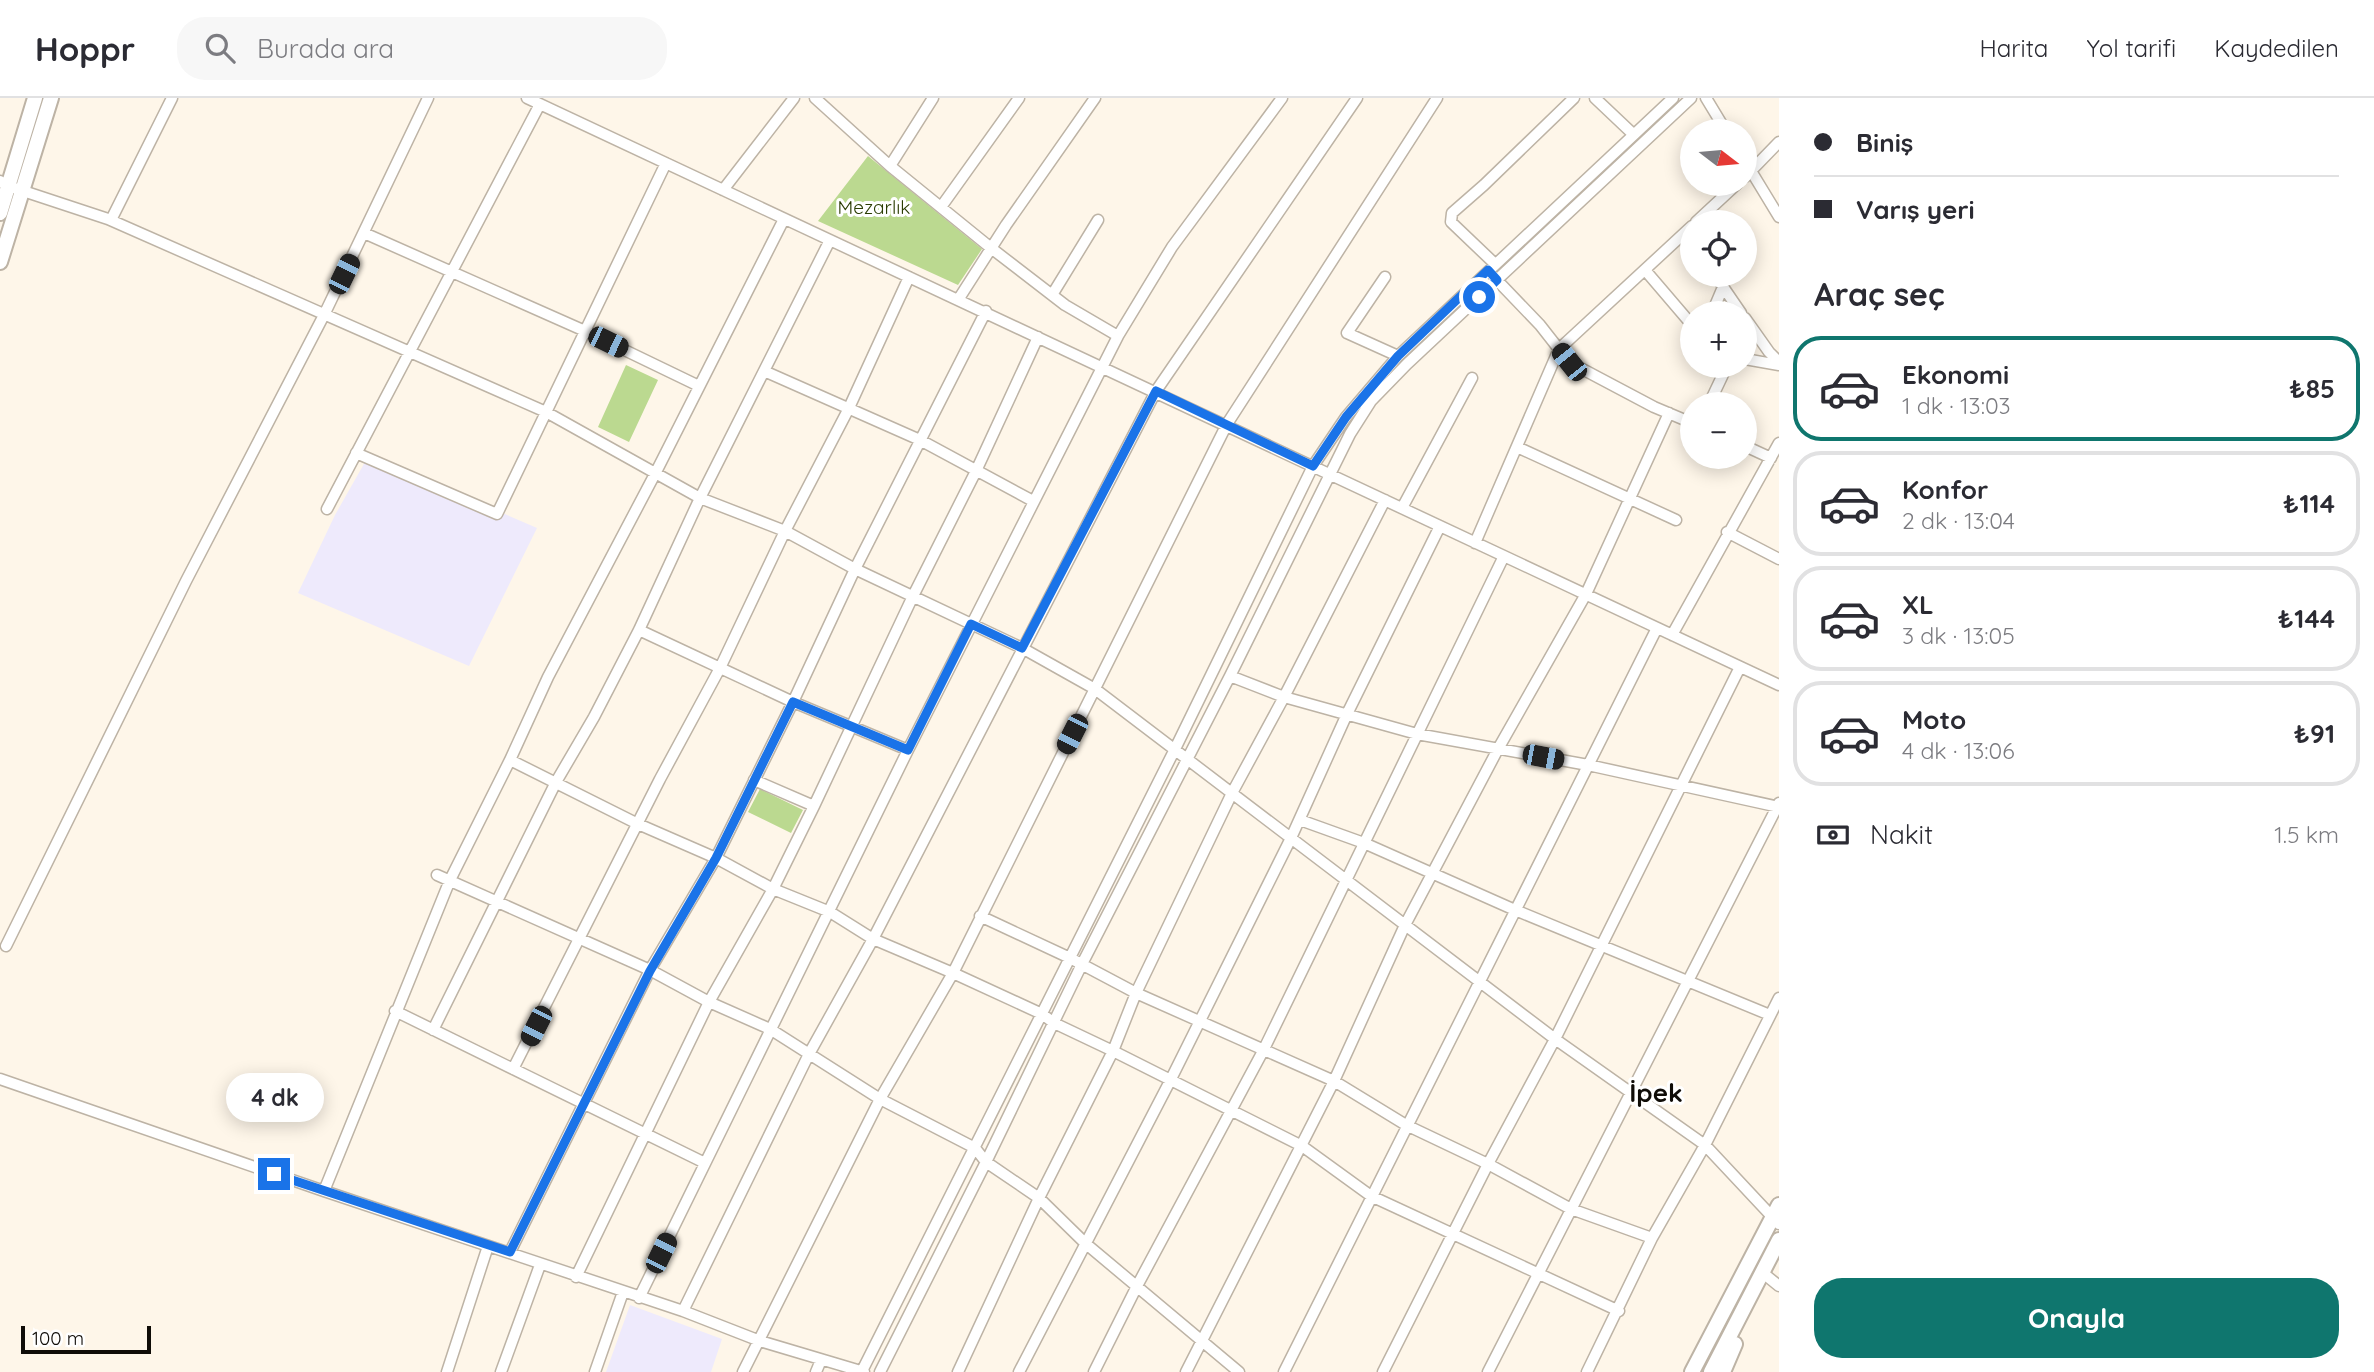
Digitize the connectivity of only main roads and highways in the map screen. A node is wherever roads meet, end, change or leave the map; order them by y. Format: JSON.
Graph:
{"nodes":[{"id":1,"x":35,"y":98,"type":"edge"},
{"id":2,"x":51,"y":98,"type":"edge"},
{"id":3,"x":4,"y":184,"type":"edge"},
{"id":4,"x":0,"y":213,"type":"edge"},
{"id":5,"x":0,"y":261,"type":"edge"},
{"id":6,"x":1777,"y":1216,"type":"edge"},
{"id":7,"x":1779,"y":1240,"type":"edge"},
{"id":8,"x":1763,"y":1273,"type":"junction"},
{"id":9,"x":1692,"y":1372,"type":"edge"},
{"id":10,"x":1711,"y":1372,"type":"edge"},
{"id":11,"x":1723,"y":1372,"type":"edge"}],
"edges":[{"from":1,"to":3,"type":"highway"},
{"from":2,"to":5,"type":"highway"},
{"from":3,"to":4,"type":"highway"},
{"from":6,"to":9,"type":"highway"},
{"from":7,"to":8,"type":"highway"},
{"from":8,"to":10,"type":"highway"},
{"from":8,"to":11,"type":"highway"}]}
